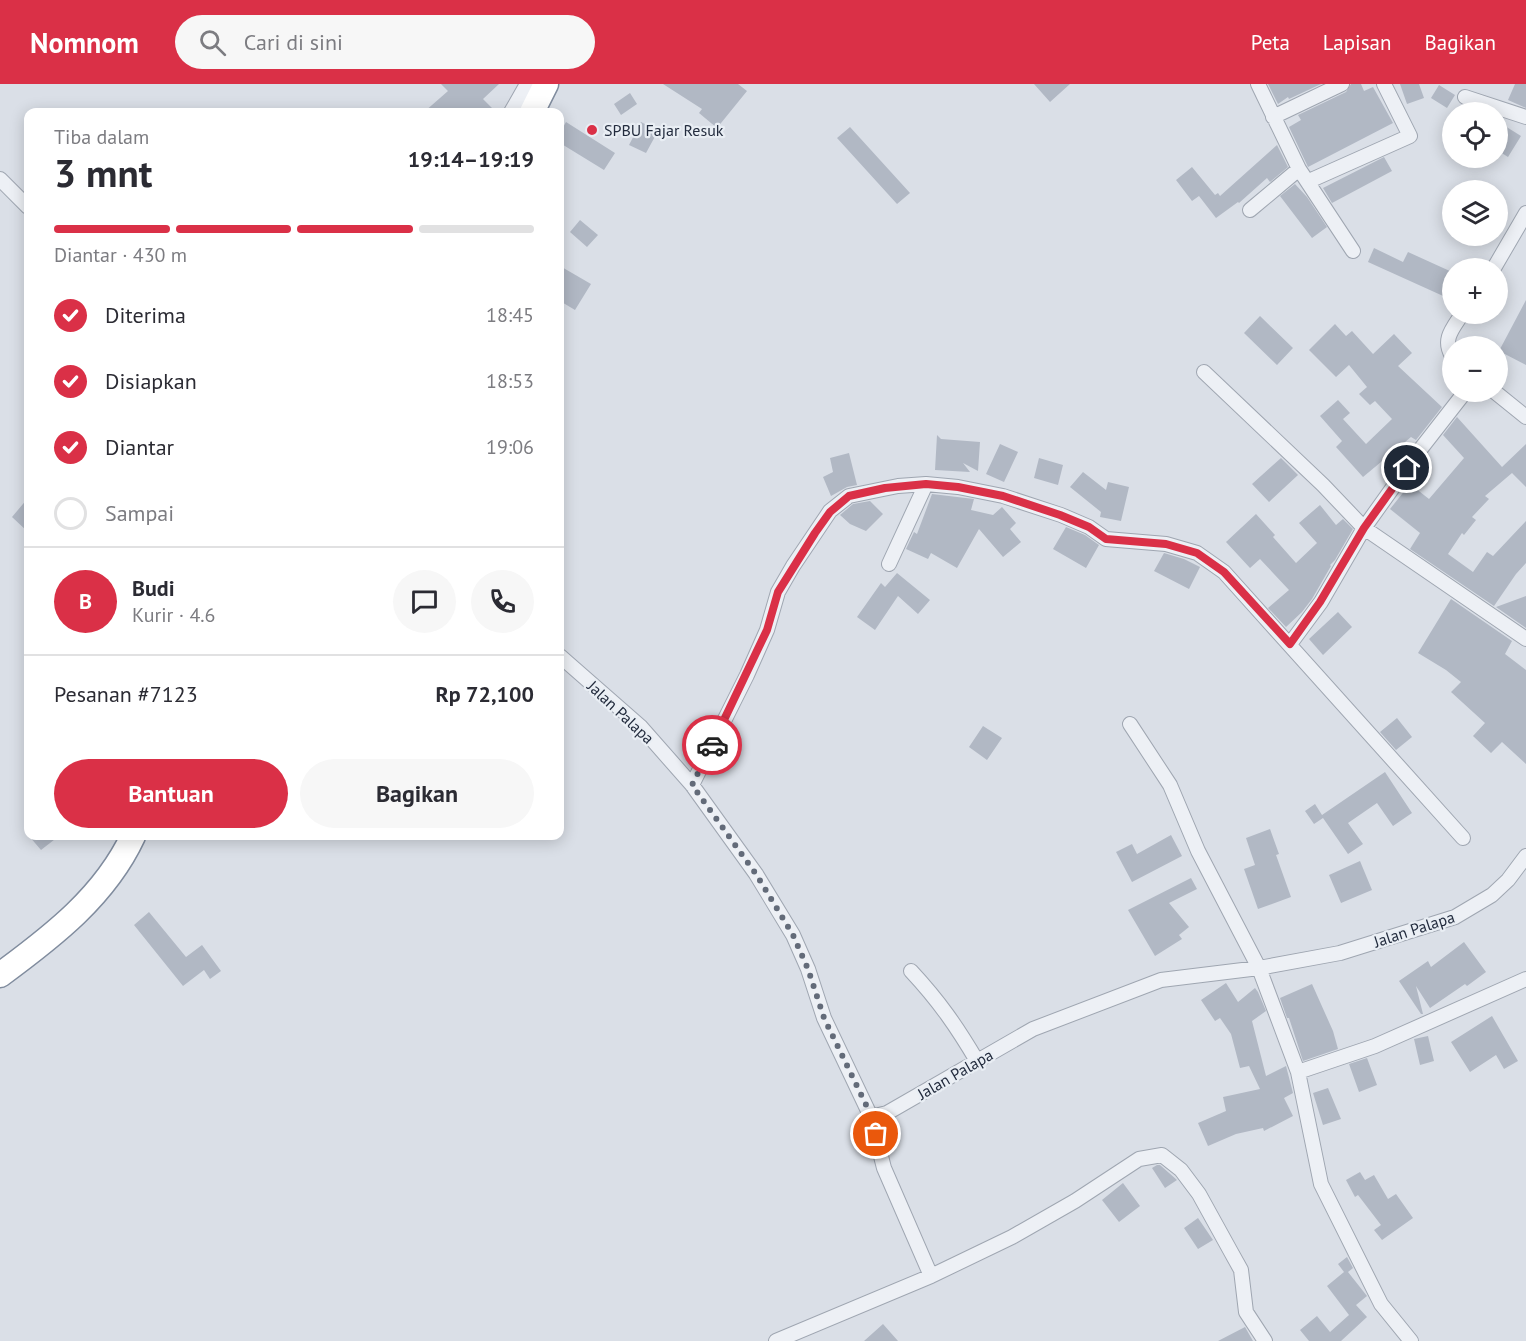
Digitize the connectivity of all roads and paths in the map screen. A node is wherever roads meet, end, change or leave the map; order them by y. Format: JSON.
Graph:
{"nodes":[{"id":1,"x":527,"y":84,"type":"edge"},
{"id":2,"x":546,"y":84,"type":"edge"},
{"id":3,"x":1258,"y":84,"type":"edge"},
{"id":4,"x":1342,"y":84,"type":"edge"},
{"id":5,"x":1384,"y":84,"type":"edge"},
{"id":6,"x":1465,"y":97,"type":"dead end"},
{"id":7,"x":513,"y":108,"type":"edge"},
{"id":8,"x":534,"y":108,"type":"edge"},
{"id":9,"x":1273,"y":117,"type":"junction"},
{"id":10,"x":1526,"y":117,"type":"edge"},
{"id":11,"x":1299,"y":169,"type":"junction"},
{"id":12,"x":0,"y":179,"type":"edge"},
{"id":13,"x":1309,"y":182,"type":"junction"},
{"id":14,"x":24,"y":203,"type":"edge"},
{"id":15,"x":1250,"y":210,"type":"dead end"},
{"id":16,"x":1526,"y":213,"type":"edge"},
{"id":17,"x":1353,"y":251,"type":"dead end"},
{"id":18,"x":1500,"y":258,"type":"edge"},
{"id":19,"x":1204,"y":372,"type":"dead end"},
{"id":20,"x":1457,"y":402,"type":"edge"},
{"id":21,"x":1507,"y":402,"type":"edge"},
{"id":22,"x":1526,"y":417,"type":"edge"},
{"id":23,"x":926,"y":484,"type":"junction"},
{"id":24,"x":1364,"y":528,"type":"junction"},
{"id":25,"x":889,"y":564,"type":"dead end"},
{"id":26,"x":1526,"y":639,"type":"edge"},
{"id":27,"x":1290,"y":644,"type":"junction"},
{"id":28,"x":564,"y":660,"type":"edge"},
{"id":29,"x":1130,"y":724,"type":"dead end"},
{"id":30,"x":692,"y":785,"type":"junction"},
{"id":31,"x":1463,"y":838,"type":"dead end"},
{"id":32,"x":131,"y":840,"type":"edge"},
{"id":33,"x":1526,"y":856,"type":"edge"},
{"id":34,"x":1258,"y":968,"type":"junction"},
{"id":35,"x":911,"y":971,"type":"dead end"},
{"id":36,"x":0,"y":975,"type":"edge"},
{"id":37,"x":1526,"y":979,"type":"edge"},
{"id":38,"x":977,"y":1061,"type":"junction"},
{"id":39,"x":1298,"y":1072,"type":"junction"},
{"id":40,"x":872,"y":1117,"type":"junction"},
{"id":41,"x":931,"y":1276,"type":"junction"},
{"id":42,"x":776,"y":1341,"type":"edge"},
{"id":43,"x":1265,"y":1341,"type":"edge"},
{"id":44,"x":1411,"y":1341,"type":"edge"}],
"edges":[{"from":1,"to":7,"type":"street"},
{"from":2,"to":8,"type":"highway"},
{"from":3,"to":9,"type":"street"},
{"from":4,"to":9,"type":"street"},
{"from":5,"to":13,"type":"street"},
{"from":6,"to":10,"type":"street"},
{"from":9,"to":11,"type":"street"},
{"from":11,"to":13,"type":"street"},
{"from":11,"to":15,"type":"street"},
{"from":12,"to":14,"type":"street"},
{"from":13,"to":17,"type":"street"},
{"from":16,"to":18,"type":"street"},
{"from":19,"to":24,"type":"street"},
{"from":20,"to":24,"type":"street"},
{"from":21,"to":22,"type":"street"},
{"from":23,"to":25,"type":"street"},
{"from":23,"to":27,"type":"street"},
{"from":23,"to":30,"type":"street"},
{"from":24,"to":26,"type":"street"},
{"from":24,"to":27,"type":"street"},
{"from":27,"to":31,"type":"street"},
{"from":28,"to":30,"type":"street","name":"Jalan Palapa"},
{"from":29,"to":34,"type":"street"},
{"from":30,"to":40,"type":"street","name":"Jalan Palapa"},
{"from":32,"to":36,"type":"highway"},
{"from":33,"to":34,"type":"street","name":"Jalan Palapa"},
{"from":34,"to":38,"type":"street","name":"Jalan Palapa"},
{"from":34,"to":39,"type":"street"},
{"from":35,"to":38,"type":"street"},
{"from":37,"to":39,"type":"street"},
{"from":38,"to":40,"type":"street","name":"Jalan Palapa"},
{"from":39,"to":44,"type":"street"},
{"from":40,"to":41,"type":"street"},
{"from":41,"to":42,"type":"street"},
{"from":41,"to":43,"type":"street"}]}
